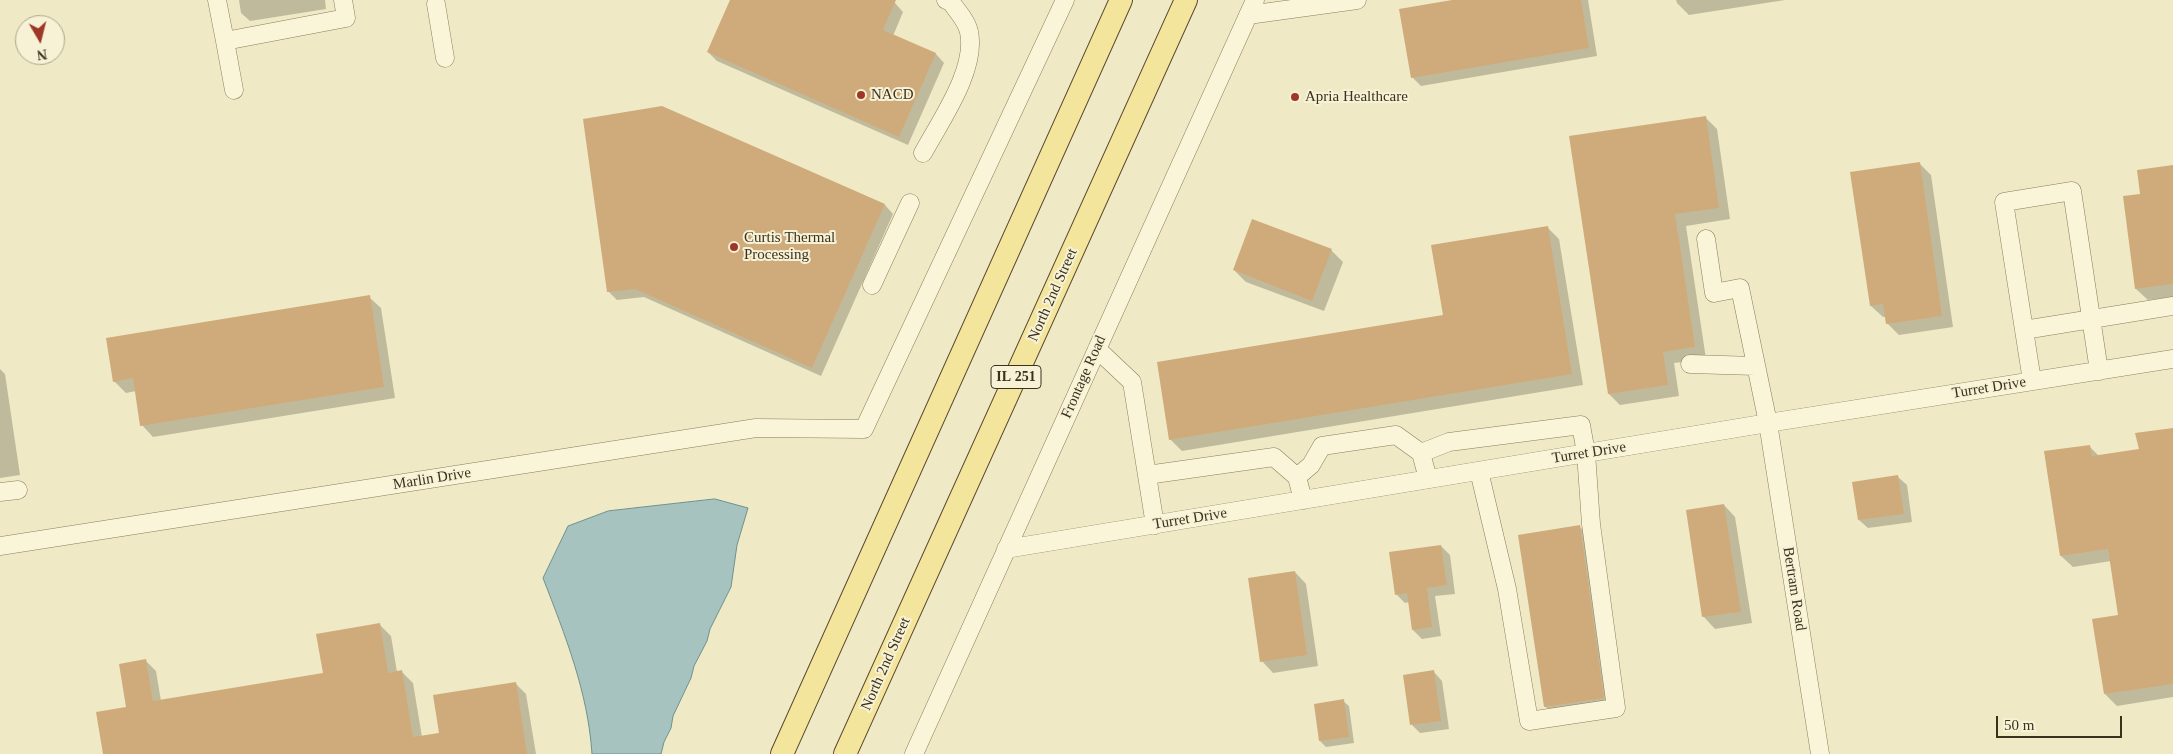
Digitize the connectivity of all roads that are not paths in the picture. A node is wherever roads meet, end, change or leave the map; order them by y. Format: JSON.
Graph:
{"nodes":[{"id":1,"x":217,"y":0,"type":"edge"},
{"id":2,"x":343,"y":0,"type":"edge"},
{"id":3,"x":946,"y":0,"type":"edge"},
{"id":4,"x":1065,"y":0,"type":"edge"},
{"id":5,"x":1121,"y":0,"type":"edge"},
{"id":6,"x":1186,"y":0,"type":"edge"},
{"id":7,"x":1357,"y":0,"type":"edge"},
{"id":8,"x":436,"y":4,"type":"dead end"},
{"id":9,"x":1251,"y":8,"type":"edge"},
{"id":10,"x":225,"y":41,"type":"junction"},
{"id":11,"x":445,"y":58,"type":"dead end"},
{"id":12,"x":234,"y":90,"type":"dead end"},
{"id":13,"x":923,"y":153,"type":"dead end"},
{"id":14,"x":910,"y":204,"type":"dead end"},
{"id":15,"x":1706,"y":239,"type":"dead end"},
{"id":16,"x":872,"y":285,"type":"dead end"},
{"id":17,"x":2173,"y":306,"type":"edge"},
{"id":18,"x":2091,"y":319,"type":"junction"},
{"id":19,"x":2024,"y":330,"type":"junction"},
{"id":20,"x":1097,"y":349,"type":"junction"},
{"id":21,"x":2173,"y":359,"type":"edge"},
{"id":22,"x":1690,"y":364,"type":"dead end"},
{"id":23,"x":1756,"y":366,"type":"junction"},
{"id":24,"x":2099,"y":371,"type":"junction"},
{"id":25,"x":2032,"y":381,"type":"junction"},
{"id":26,"x":1768,"y":423,"type":"junction"},
{"id":27,"x":1421,"y":452,"type":"junction"},
{"id":28,"x":1586,"y":453,"type":"junction"},
{"id":29,"x":1478,"y":471,"type":"junction"},
{"id":30,"x":1147,"y":475,"type":"junction"},
{"id":31,"x":1297,"y":477,"type":"junction"},
{"id":32,"x":1428,"y":479,"type":"junction"},
{"id":33,"x":18,"y":490,"type":"dead end"},
{"id":34,"x":0,"y":492,"type":"edge"},
{"id":35,"x":1302,"y":500,"type":"junction"},
{"id":36,"x":1155,"y":525,"type":"junction"},
{"id":37,"x":0,"y":546,"type":"edge"},
{"id":38,"x":1006,"y":549,"type":"junction"},
{"id":39,"x":782,"y":754,"type":"edge"},
{"id":40,"x":846,"y":754,"type":"edge"},
{"id":41,"x":914,"y":754,"type":"edge"},
{"id":42,"x":1820,"y":754,"type":"edge"}],
"edges":[{"from":1,"to":10,"type":"street"},
{"from":2,"to":10,"type":"street"},
{"from":3,"to":13,"type":"street"},
{"from":4,"to":37,"type":"street","name":"Marlin Drive"},
{"from":5,"to":39,"type":"main road"},
{"from":6,"to":40,"type":"main road","name":"North 2nd Street","number":"IL 251"},
{"from":7,"to":9,"type":"street"},
{"from":8,"to":11,"type":"street"},
{"from":9,"to":20,"type":"street","name":"Frontage Road"},
{"from":10,"to":12,"type":"street"},
{"from":14,"to":16,"type":"street"},
{"from":15,"to":23,"type":"street","name":"Bertram Road"},
{"from":17,"to":18,"type":"street"},
{"from":18,"to":19,"type":"street"},
{"from":18,"to":19,"type":"street"},
{"from":18,"to":24,"type":"street"},
{"from":19,"to":25,"type":"street"},
{"from":20,"to":30,"type":"street"},
{"from":20,"to":38,"type":"street","name":"Frontage Road"},
{"from":21,"to":24,"type":"street","name":"Turret Drive"},
{"from":22,"to":23,"type":"street"},
{"from":23,"to":26,"type":"street","name":"Bertram Road"},
{"from":24,"to":25,"type":"street","name":"Turret Drive"},
{"from":25,"to":26,"type":"street","name":"Turret Drive"},
{"from":26,"to":28,"type":"street","name":"Turret Drive"},
{"from":26,"to":42,"type":"street","name":"Bertram Road"},
{"from":27,"to":28,"type":"street"},
{"from":27,"to":31,"type":"street"},
{"from":27,"to":32,"type":"street"},
{"from":28,"to":29,"type":"street","name":"Turret Drive"},
{"from":28,"to":29,"type":"street"},
{"from":29,"to":32,"type":"street","name":"Turret Drive"},
{"from":30,"to":31,"type":"street"},
{"from":30,"to":36,"type":"street"},
{"from":31,"to":35,"type":"street"},
{"from":32,"to":35,"type":"street","name":"Turret Drive"},
{"from":33,"to":34,"type":"street"},
{"from":35,"to":36,"type":"street","name":"Turret Drive"},
{"from":36,"to":38,"type":"street","name":"Turret Drive"},
{"from":38,"to":41,"type":"street","name":"Frontage Road"}]}
